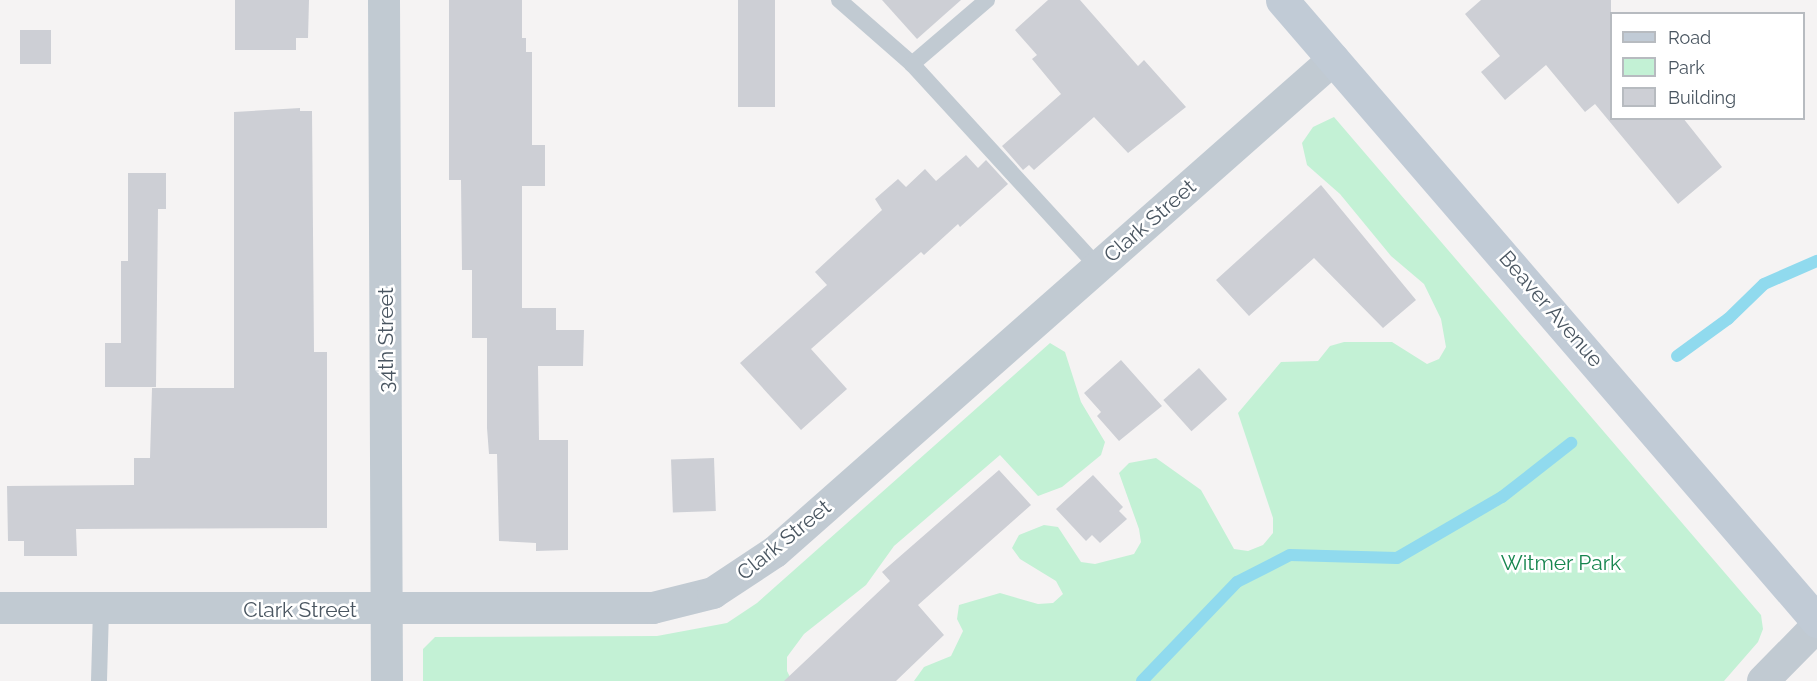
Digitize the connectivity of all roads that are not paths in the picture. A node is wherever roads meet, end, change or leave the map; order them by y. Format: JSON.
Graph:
{"nodes":[{"id":1,"x":384,"y":0,"type":"edge"},
{"id":2,"x":839,"y":0,"type":"edge"},
{"id":3,"x":987,"y":0,"type":"edge"},
{"id":4,"x":1282,"y":0,"type":"edge"},
{"id":5,"x":1334,"y":59,"type":"junction"},
{"id":6,"x":912,"y":64,"type":"junction"},
{"id":7,"x":1098,"y":267,"type":"junction"},
{"id":8,"x":0,"y":608,"type":"edge"},
{"id":9,"x":101,"y":609,"type":"junction"},
{"id":10,"x":387,"y":611,"type":"junction"},
{"id":11,"x":1817,"y":621,"type":"edge"},
{"id":12,"x":1817,"y":626,"type":"edge"},
{"id":13,"x":99,"y":681,"type":"edge"},
{"id":14,"x":387,"y":681,"type":"edge"},
{"id":15,"x":1763,"y":681,"type":"edge"}],
"edges":[{"from":1,"to":10,"type":"street","name":"34th Street"},
{"from":2,"to":6,"type":"lane"},
{"from":3,"to":6,"type":"lane"},
{"from":4,"to":5,"type":"main road","name":"Beaver Avenue"},
{"from":5,"to":7,"type":"street","name":"Clark Street"},
{"from":5,"to":11,"type":"main road","name":"Beaver Avenue"},
{"from":6,"to":7,"type":"lane"},
{"from":7,"to":10,"type":"street","name":"Clark Street"},
{"from":8,"to":9,"type":"street","name":"Clark Street"},
{"from":9,"to":10,"type":"street","name":"Clark Street"},
{"from":9,"to":13,"type":"lane"},
{"from":10,"to":14,"type":"street","name":"34th Street"},
{"from":12,"to":15,"type":"street"}]}
